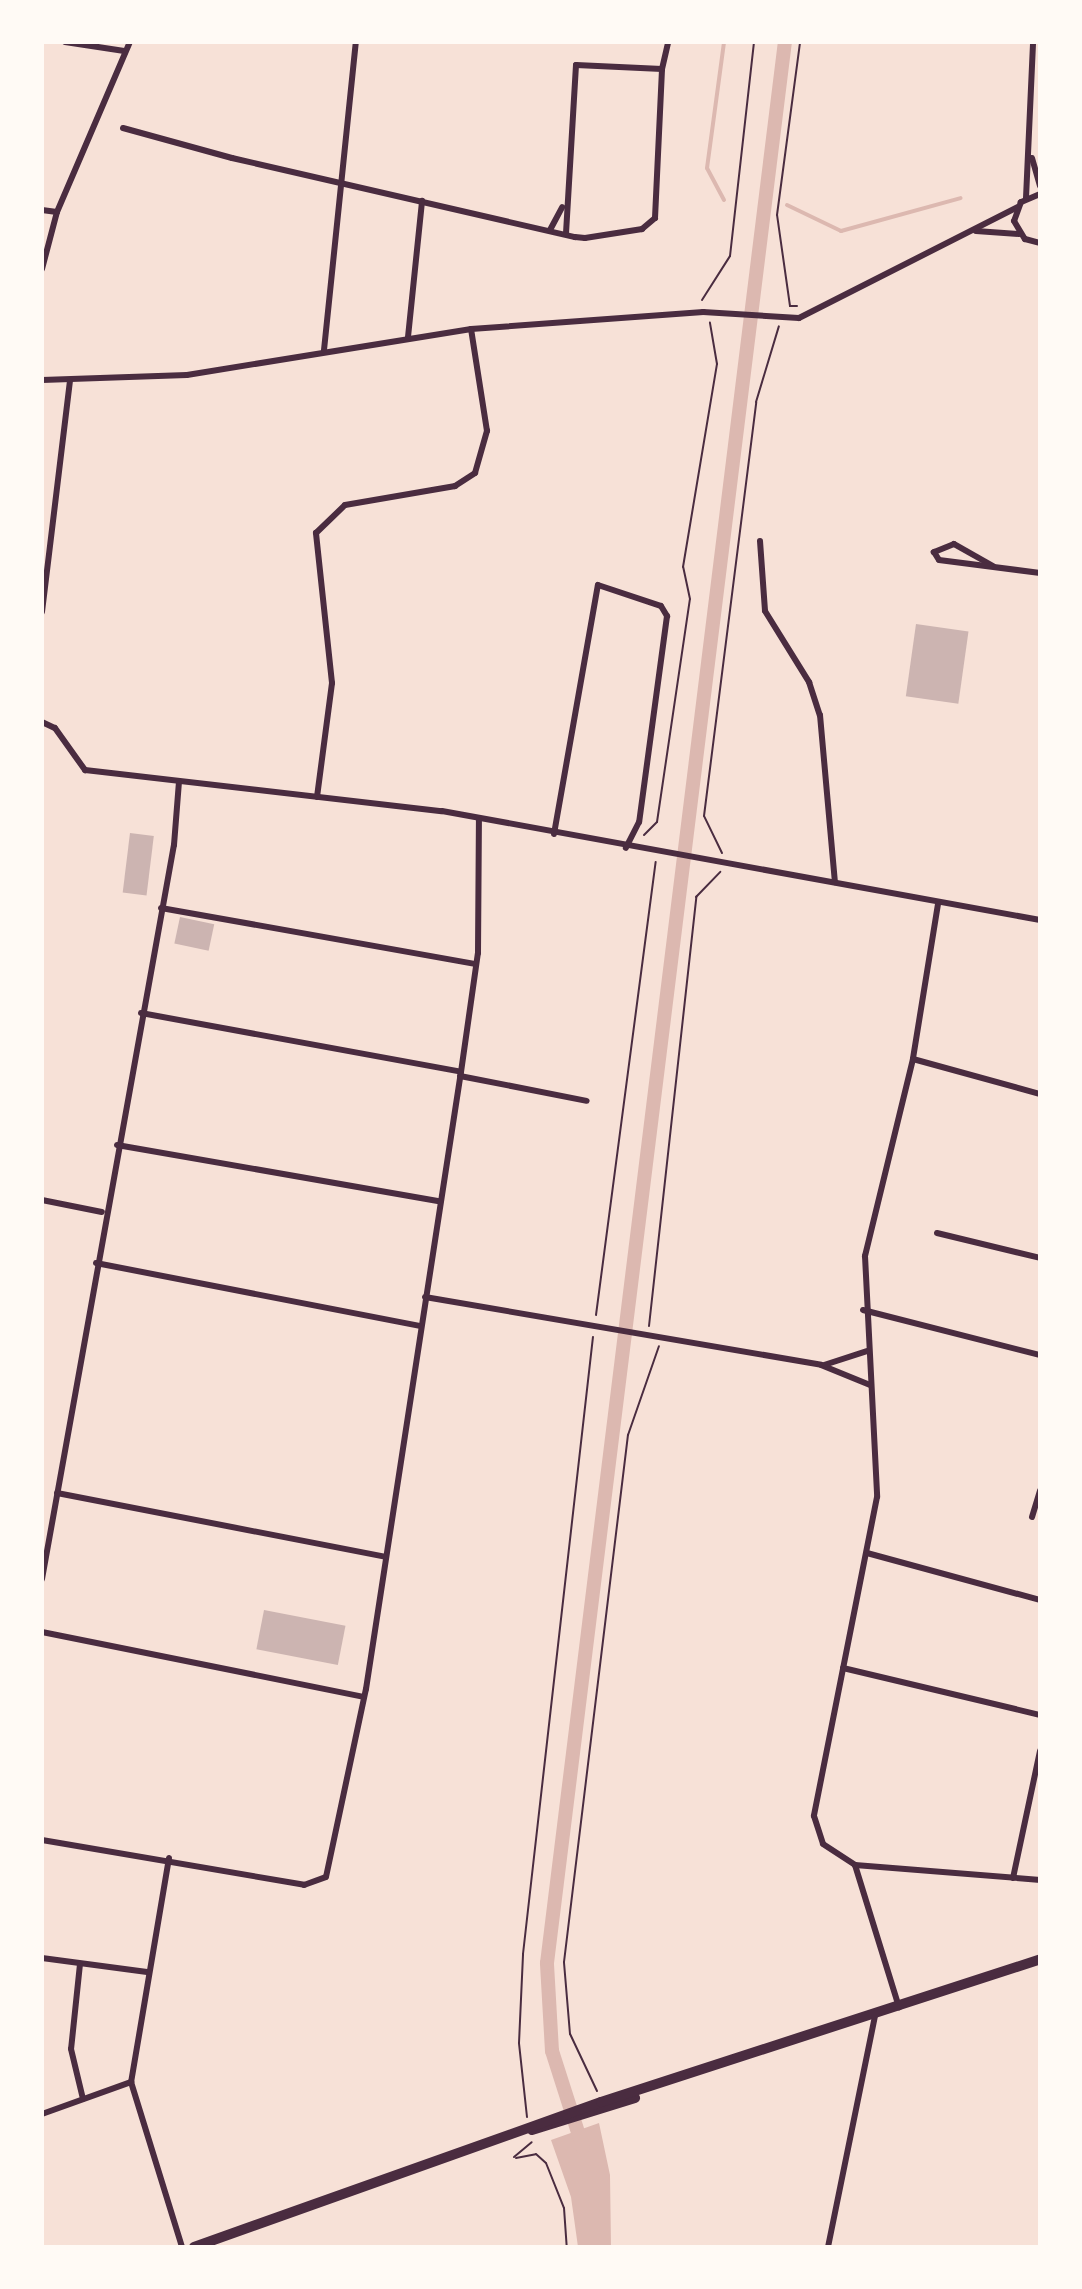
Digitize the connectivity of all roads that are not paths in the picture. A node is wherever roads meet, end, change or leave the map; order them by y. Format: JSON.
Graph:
{"nodes":[{"id":1,"x":65,"y":42,"type":"edge"},
{"id":2,"x":130,"y":42,"type":"edge"},
{"id":3,"x":356,"y":42,"type":"edge"},
{"id":4,"x":668,"y":42,"type":"edge"},
{"id":5,"x":1033,"y":42,"type":"edge"},
{"id":6,"x":124,"y":51,"type":"junction"},
{"id":7,"x":662,"y":69,"type":"junction"},
{"id":8,"x":123,"y":128,"type":"dead end"},
{"id":9,"x":1031,"y":155,"type":"junction"},
{"id":10,"x":339,"y":181,"type":"junction"},
{"id":11,"x":1040,"y":186,"type":"edge"},
{"id":12,"x":1040,"y":194,"type":"edge"},
{"id":13,"x":1026,"y":198,"type":"junction"},
{"id":14,"x":422,"y":201,"type":"junction"},
{"id":15,"x":562,"y":207,"type":"junction"},
{"id":16,"x":1018,"y":207,"type":"junction"},
{"id":17,"x":42,"y":210,"type":"edge"},
{"id":18,"x":57,"y":212,"type":"junction"},
{"id":19,"x":550,"y":230,"type":"junction"},
{"id":20,"x":968,"y":232,"type":"junction"},
{"id":21,"x":566,"y":234,"type":"junction"},
{"id":22,"x":1020,"y":234,"type":"junction"},
{"id":23,"x":45,"y":241,"type":"edge"},
{"id":24,"x":1040,"y":243,"type":"edge"},
{"id":25,"x":42,"y":269,"type":"edge"},
{"id":26,"x":471,"y":329,"type":"junction"},
{"id":27,"x":408,"y":337,"type":"junction"},
{"id":28,"x":324,"y":350,"type":"junction"},
{"id":29,"x":42,"y":380,"type":"edge"},
{"id":30,"x":70,"y":382,"type":"junction"},
{"id":31,"x":760,"y":541,"type":"dead end"},
{"id":32,"x":993,"y":566,"type":"junction"},
{"id":33,"x":1040,"y":573,"type":"edge"},
{"id":34,"x":42,"y":612,"type":"edge"},
{"id":35,"x":42,"y":722,"type":"edge"},
{"id":36,"x":179,"y":781,"type":"junction"},
{"id":37,"x":317,"y":797,"type":"junction"},
{"id":38,"x":479,"y":820,"type":"junction"},
{"id":39,"x":554,"y":834,"type":"junction"},
{"id":40,"x":626,"y":848,"type":"junction"},
{"id":41,"x":835,"y":882,"type":"junction"},
{"id":42,"x":938,"y":904,"type":"junction"},
{"id":43,"x":161,"y":908,"type":"junction"},
{"id":44,"x":1040,"y":920,"type":"edge"},
{"id":45,"x":476,"y":964,"type":"junction"},
{"id":46,"x":141,"y":1013,"type":"junction"},
{"id":47,"x":913,"y":1059,"type":"junction"},
{"id":48,"x":460,"y":1074,"type":"junction"},
{"id":49,"x":1040,"y":1094,"type":"edge"},
{"id":50,"x":587,"y":1101,"type":"dead end"},
{"id":51,"x":117,"y":1145,"type":"junction"},
{"id":52,"x":42,"y":1200,"type":"edge"},
{"id":53,"x":439,"y":1201,"type":"junction"},
{"id":54,"x":102,"y":1212,"type":"junction"},
{"id":55,"x":937,"y":1233,"type":"dead end"},
{"id":56,"x":1040,"y":1258,"type":"edge"},
{"id":57,"x":96,"y":1263,"type":"junction"},
{"id":58,"x":425,"y":1297,"type":"junction"},
{"id":59,"x":863,"y":1310,"type":"junction"},
{"id":60,"x":421,"y":1326,"type":"junction"},
{"id":61,"x":867,"y":1351,"type":"junction"},
{"id":62,"x":1040,"y":1355,"type":"edge"},
{"id":63,"x":821,"y":1365,"type":"junction"},
{"id":64,"x":870,"y":1385,"type":"junction"},
{"id":65,"x":1040,"y":1490,"type":"edge"},
{"id":66,"x":57,"y":1493,"type":"junction"},
{"id":67,"x":42,"y":1510,"type":"edge"},
{"id":68,"x":53,"y":1512,"type":"junction"},
{"id":69,"x":1032,"y":1517,"type":"dead end"},
{"id":70,"x":867,"y":1553,"type":"junction"},
{"id":71,"x":386,"y":1557,"type":"junction"},
{"id":72,"x":42,"y":1579,"type":"edge"},
{"id":73,"x":1040,"y":1600,"type":"edge"},
{"id":74,"x":42,"y":1632,"type":"edge"},
{"id":75,"x":843,"y":1668,"type":"junction"},
{"id":76,"x":364,"y":1697,"type":"junction"},
{"id":77,"x":1040,"y":1715,"type":"edge"},
{"id":78,"x":1040,"y":1751,"type":"edge"},
{"id":79,"x":42,"y":1840,"type":"edge"},
{"id":80,"x":169,"y":1858,"type":"junction"},
{"id":81,"x":855,"y":1865,"type":"junction"},
{"id":82,"x":1013,"y":1878,"type":"junction"},
{"id":83,"x":1040,"y":1880,"type":"edge"},
{"id":84,"x":42,"y":1958,"type":"edge"},
{"id":85,"x":1040,"y":1959,"type":"edge"},
{"id":86,"x":80,"y":1964,"type":"junction"},
{"id":87,"x":147,"y":1972,"type":"junction"},
{"id":88,"x":899,"y":2007,"type":"junction"},
{"id":89,"x":875,"y":2015,"type":"junction"},
{"id":90,"x":131,"y":2082,"type":"junction"},
{"id":91,"x":83,"y":2099,"type":"junction"},
{"id":92,"x":42,"y":2114,"type":"edge"},
{"id":93,"x":182,"y":2247,"type":"edge"},
{"id":94,"x":194,"y":2247,"type":"edge"},
{"id":95,"x":828,"y":2247,"type":"edge"}],
"edges":[{"from":1,"to":6,"type":"street"},
{"from":2,"to":6,"type":"street"},
{"from":3,"to":10,"type":"street"},
{"from":4,"to":7,"type":"street"},
{"from":5,"to":9,"type":"street"},
{"from":6,"to":18,"type":"street"},
{"from":7,"to":15,"type":"street"},
{"from":7,"to":21,"type":"street"},
{"from":8,"to":10,"type":"street"},
{"from":9,"to":11,"type":"street"},
{"from":9,"to":13,"type":"street"},
{"from":10,"to":14,"type":"street"},
{"from":10,"to":28,"type":"street"},
{"from":12,"to":13,"type":"street"},
{"from":13,"to":16,"type":"street"},
{"from":14,"to":19,"type":"street"},
{"from":14,"to":27,"type":"street"},
{"from":15,"to":19,"type":"street"},
{"from":15,"to":21,"type":"street"},
{"from":16,"to":20,"type":"street"},
{"from":16,"to":22,"type":"street"},
{"from":17,"to":18,"type":"street"},
{"from":18,"to":23,"type":"street"},
{"from":19,"to":21,"type":"street"},
{"from":20,"to":22,"type":"street"},
{"from":20,"to":26,"type":"street"},
{"from":22,"to":24,"type":"street"},
{"from":23,"to":25,"type":"street"},
{"from":26,"to":27,"type":"street"},
{"from":26,"to":37,"type":"street"},
{"from":27,"to":28,"type":"street"},
{"from":28,"to":30,"type":"street"},
{"from":29,"to":30,"type":"street"},
{"from":30,"to":34,"type":"street"},
{"from":31,"to":41,"type":"street"},
{"from":32,"to":32,"type":"street"},
{"from":32,"to":33,"type":"street"},
{"from":35,"to":36,"type":"street"},
{"from":36,"to":37,"type":"street"},
{"from":36,"to":43,"type":"street"},
{"from":37,"to":38,"type":"street"},
{"from":38,"to":39,"type":"street"},
{"from":38,"to":45,"type":"street"},
{"from":39,"to":40,"type":"street"},
{"from":39,"to":40,"type":"street"},
{"from":40,"to":41,"type":"street"},
{"from":41,"to":42,"type":"street"},
{"from":42,"to":44,"type":"street"},
{"from":42,"to":47,"type":"street"},
{"from":43,"to":45,"type":"street"},
{"from":43,"to":46,"type":"street"},
{"from":45,"to":48,"type":"street"},
{"from":46,"to":48,"type":"street"},
{"from":46,"to":51,"type":"street"},
{"from":47,"to":49,"type":"street"},
{"from":47,"to":59,"type":"street"},
{"from":48,"to":50,"type":"street"},
{"from":48,"to":53,"type":"street"},
{"from":51,"to":53,"type":"street"},
{"from":51,"to":54,"type":"street"},
{"from":52,"to":54,"type":"street"},
{"from":53,"to":58,"type":"street"},
{"from":54,"to":57,"type":"street"},
{"from":55,"to":56,"type":"street"},
{"from":57,"to":60,"type":"street"},
{"from":57,"to":66,"type":"street"},
{"from":58,"to":60,"type":"street"},
{"from":58,"to":63,"type":"street"},
{"from":59,"to":61,"type":"street"},
{"from":59,"to":62,"type":"street"},
{"from":60,"to":71,"type":"street"},
{"from":61,"to":63,"type":"street"},
{"from":61,"to":64,"type":"street"},
{"from":63,"to":64,"type":"street"},
{"from":64,"to":70,"type":"street"},
{"from":65,"to":69,"type":"street"},
{"from":66,"to":68,"type":"street"},
{"from":66,"to":71,"type":"street"},
{"from":67,"to":68,"type":"street"},
{"from":68,"to":72,"type":"street"},
{"from":70,"to":73,"type":"street"},
{"from":70,"to":75,"type":"street"},
{"from":71,"to":76,"type":"street"},
{"from":74,"to":76,"type":"street"},
{"from":75,"to":77,"type":"street"},
{"from":75,"to":81,"type":"street"},
{"from":76,"to":80,"type":"street"},
{"from":78,"to":82,"type":"street"},
{"from":79,"to":80,"type":"street"},
{"from":80,"to":87,"type":"street"},
{"from":81,"to":82,"type":"street"},
{"from":81,"to":88,"type":"street"},
{"from":82,"to":83,"type":"street"},
{"from":84,"to":86,"type":"street"},
{"from":85,"to":88,"type":"main road"},
{"from":86,"to":87,"type":"street"},
{"from":86,"to":91,"type":"street"},
{"from":87,"to":90,"type":"street"},
{"from":88,"to":89,"type":"main road"},
{"from":89,"to":94,"type":"main road"},
{"from":89,"to":95,"type":"street"},
{"from":90,"to":91,"type":"street"},
{"from":90,"to":93,"type":"street"},
{"from":91,"to":92,"type":"street"}]}
